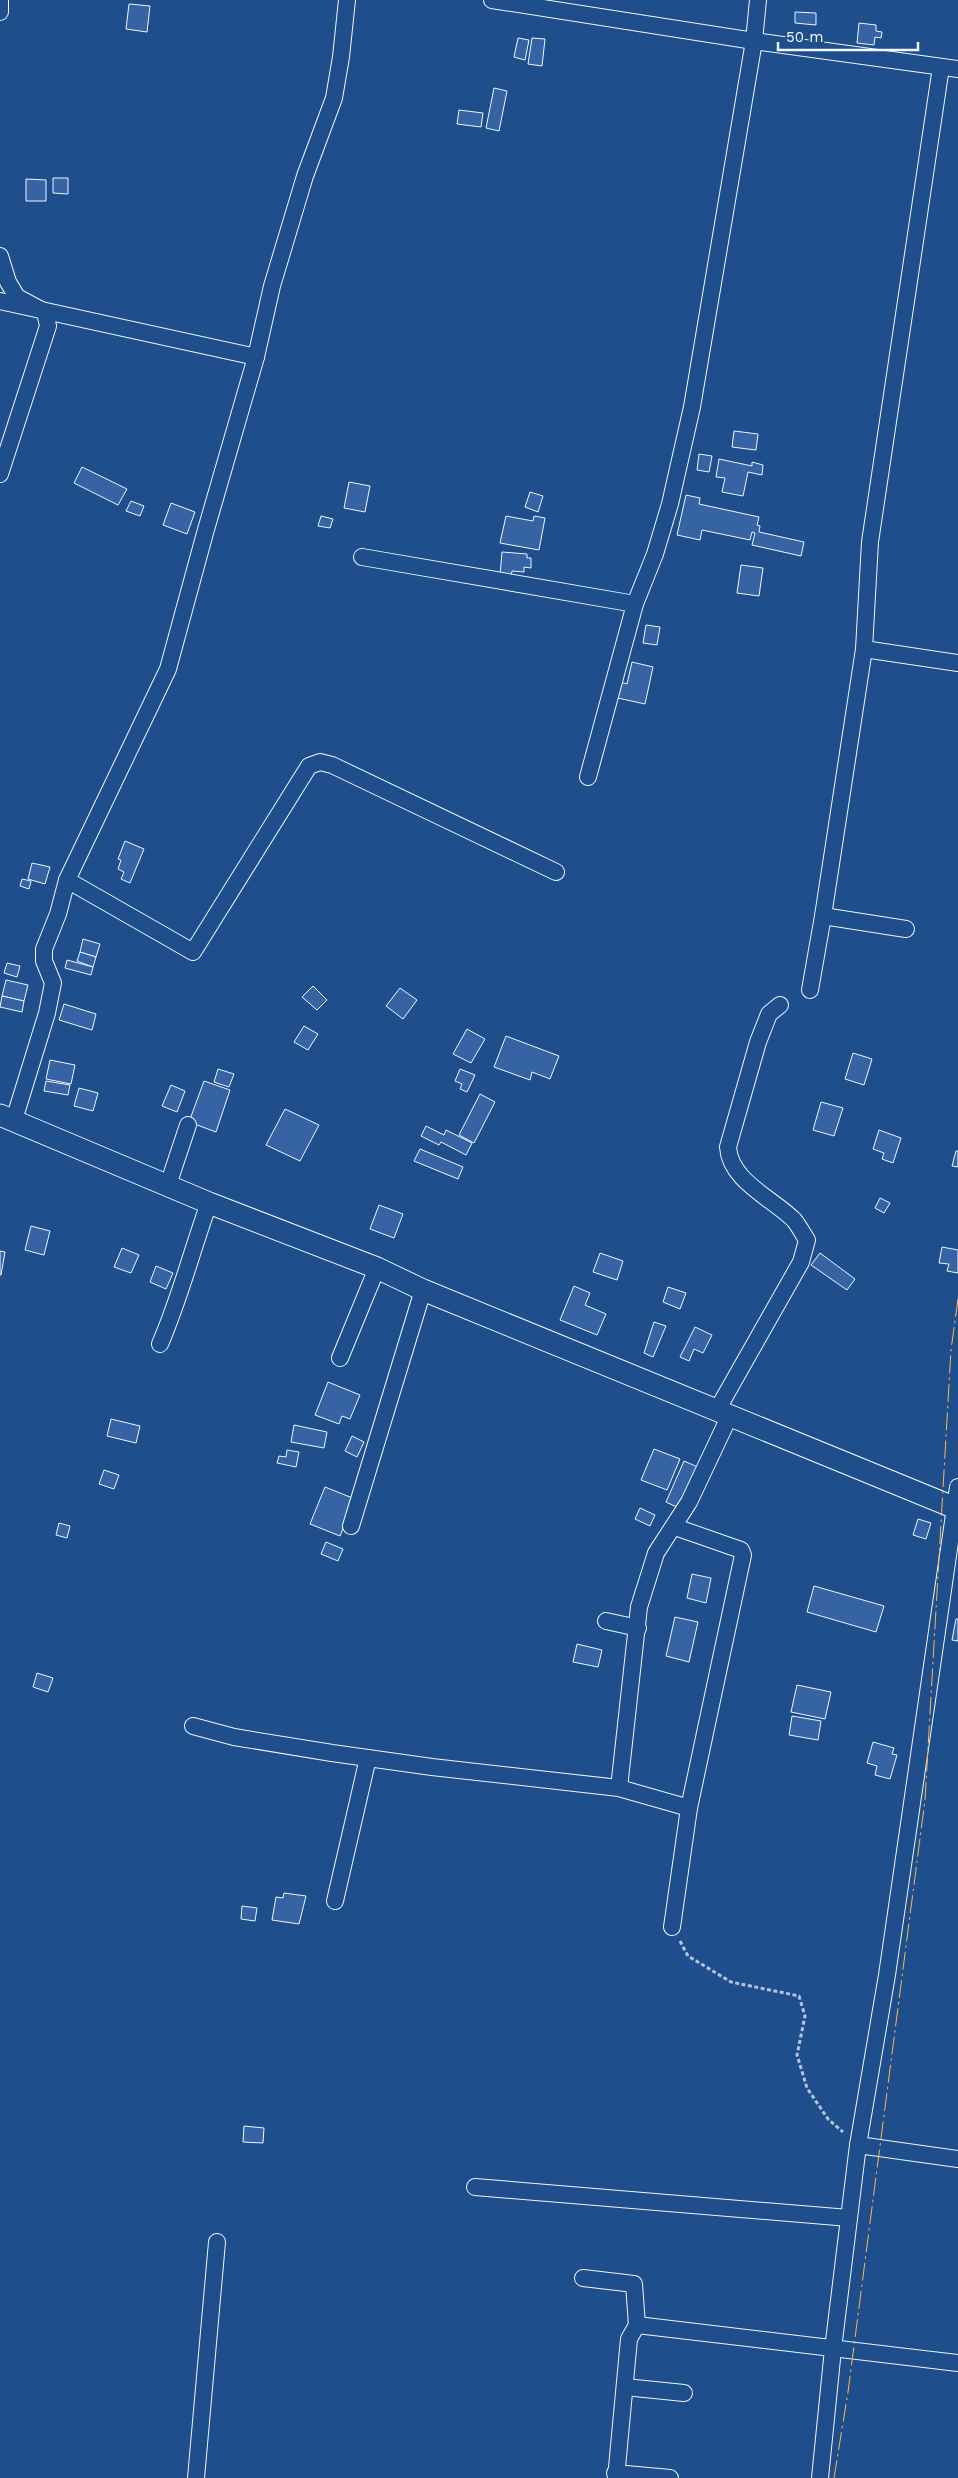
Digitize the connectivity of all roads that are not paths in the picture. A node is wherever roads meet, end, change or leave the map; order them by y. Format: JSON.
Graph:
{"nodes":[{"id":1,"x":0,"y":0,"type":"edge"},
{"id":2,"x":347,"y":0,"type":"edge"},
{"id":3,"x":492,"y":0,"type":"edge"},
{"id":4,"x":758,"y":0,"type":"edge"},
{"id":5,"x":0,"y":12,"type":"edge"},
{"id":6,"x":754,"y":41,"type":"junction"},
{"id":7,"x":941,"y":67,"type":"junction"},
{"id":8,"x":958,"y":69,"type":"edge"},
{"id":9,"x":0,"y":256,"type":"edge"},
{"id":10,"x":0,"y":301,"type":"edge"},
{"id":11,"x":45,"y":312,"type":"junction"},
{"id":12,"x":256,"y":357,"type":"junction"},
{"id":13,"x":0,"y":474,"type":"edge"},
{"id":14,"x":362,"y":557,"type":"dead end"},
{"id":15,"x":635,"y":604,"type":"junction"},
{"id":16,"x":864,"y":649,"type":"junction"},
{"id":17,"x":958,"y":663,"type":"edge"},
{"id":18,"x":588,"y":777,"type":"dead end"},
{"id":19,"x":556,"y":872,"type":"dead end"},
{"id":20,"x":67,"y":880,"type":"junction"},
{"id":21,"x":823,"y":916,"type":"junction"},
{"id":22,"x":906,"y":929,"type":"dead end"},
{"id":23,"x":810,"y":990,"type":"dead end"},
{"id":24,"x":780,"y":1005,"type":"dead end"},
{"id":25,"x":7,"y":1117,"type":"edge"},
{"id":26,"x":188,"y":1125,"type":"dead end"},
{"id":27,"x":168,"y":1185,"type":"junction"},
{"id":28,"x":210,"y":1203,"type":"junction"},
{"id":29,"x":377,"y":1268,"type":"junction"},
{"id":30,"x":423,"y":1290,"type":"junction"},
{"id":31,"x":160,"y":1344,"type":"dead end"},
{"id":32,"x":340,"y":1358,"type":"dead end"},
{"id":33,"x":722,"y":1414,"type":"junction"},
{"id":34,"x":957,"y":1501,"type":"edge"},
{"id":35,"x":351,"y":1526,"type":"dead end"},
{"id":36,"x":675,"y":1527,"type":"junction"},
{"id":37,"x":606,"y":1621,"type":"dead end"},
{"id":38,"x":638,"y":1628,"type":"junction"},
{"id":39,"x":193,"y":1726,"type":"dead end"},
{"id":40,"x":368,"y":1758,"type":"junction"},
{"id":41,"x":620,"y":1788,"type":"junction"},
{"id":42,"x":689,"y":1808,"type":"junction"},
{"id":43,"x":335,"y":1901,"type":"dead end"},
{"id":44,"x":672,"y":1927,"type":"road end"},
{"id":45,"x":858,"y":2145,"type":"junction"},
{"id":46,"x":958,"y":2159,"type":"edge"},
{"id":47,"x":475,"y":2187,"type":"dead end"},
{"id":48,"x":849,"y":2218,"type":"junction"},
{"id":49,"x":217,"y":2242,"type":"dead end"},
{"id":50,"x":583,"y":2278,"type":"dead end"},
{"id":51,"x":637,"y":2325,"type":"junction"},
{"id":52,"x":833,"y":2349,"type":"junction"},
{"id":53,"x":958,"y":2363,"type":"edge"},
{"id":54,"x":625,"y":2386,"type":"junction"},
{"id":55,"x":684,"y":2393,"type":"dead end"},
{"id":56,"x":615,"y":2476,"type":"edge"},
{"id":57,"x":196,"y":2478,"type":"edge"},
{"id":58,"x":670,"y":2478,"type":"edge"},
{"id":59,"x":820,"y":2478,"type":"edge"}],
"edges":[{"from":1,"to":5,"type":"street"},
{"from":2,"to":12,"type":"street"},
{"from":3,"to":6,"type":"street"},
{"from":4,"to":6,"type":"street"},
{"from":6,"to":7,"type":"street"},
{"from":6,"to":15,"type":"street"},
{"from":7,"to":8,"type":"street"},
{"from":7,"to":16,"type":"street"},
{"from":9,"to":11,"type":"street"},
{"from":10,"to":11,"type":"street"},
{"from":11,"to":12,"type":"street"},
{"from":11,"to":13,"type":"street"},
{"from":12,"to":20,"type":"street"},
{"from":14,"to":15,"type":"street"},
{"from":15,"to":18,"type":"street"},
{"from":16,"to":17,"type":"street"},
{"from":16,"to":21,"type":"street"},
{"from":19,"to":20,"type":"street"},
{"from":20,"to":25,"type":"street"},
{"from":21,"to":22,"type":"street"},
{"from":21,"to":23,"type":"street"},
{"from":24,"to":33,"type":"street"},
{"from":25,"to":27,"type":"street"},
{"from":26,"to":27,"type":"street"},
{"from":27,"to":28,"type":"street"},
{"from":28,"to":29,"type":"street"},
{"from":28,"to":31,"type":"street"},
{"from":29,"to":30,"type":"street"},
{"from":29,"to":32,"type":"street"},
{"from":30,"to":33,"type":"street"},
{"from":30,"to":35,"type":"street"},
{"from":33,"to":34,"type":"street"},
{"from":33,"to":36,"type":"street"},
{"from":34,"to":45,"type":"street"},
{"from":36,"to":38,"type":"street"},
{"from":36,"to":42,"type":"street"},
{"from":37,"to":38,"type":"street"},
{"from":38,"to":41,"type":"street"},
{"from":39,"to":40,"type":"street"},
{"from":40,"to":41,"type":"street"},
{"from":40,"to":43,"type":"street"},
{"from":41,"to":42,"type":"street"},
{"from":42,"to":44,"type":"street"},
{"from":45,"to":46,"type":"street"},
{"from":45,"to":48,"type":"street"},
{"from":47,"to":48,"type":"street"},
{"from":48,"to":52,"type":"street"},
{"from":49,"to":57,"type":"street"},
{"from":50,"to":51,"type":"street"},
{"from":51,"to":52,"type":"street"},
{"from":51,"to":54,"type":"street"},
{"from":52,"to":53,"type":"street"},
{"from":52,"to":59,"type":"street"},
{"from":54,"to":55,"type":"street"},
{"from":54,"to":56,"type":"street"},
{"from":56,"to":58,"type":"street"}]}
